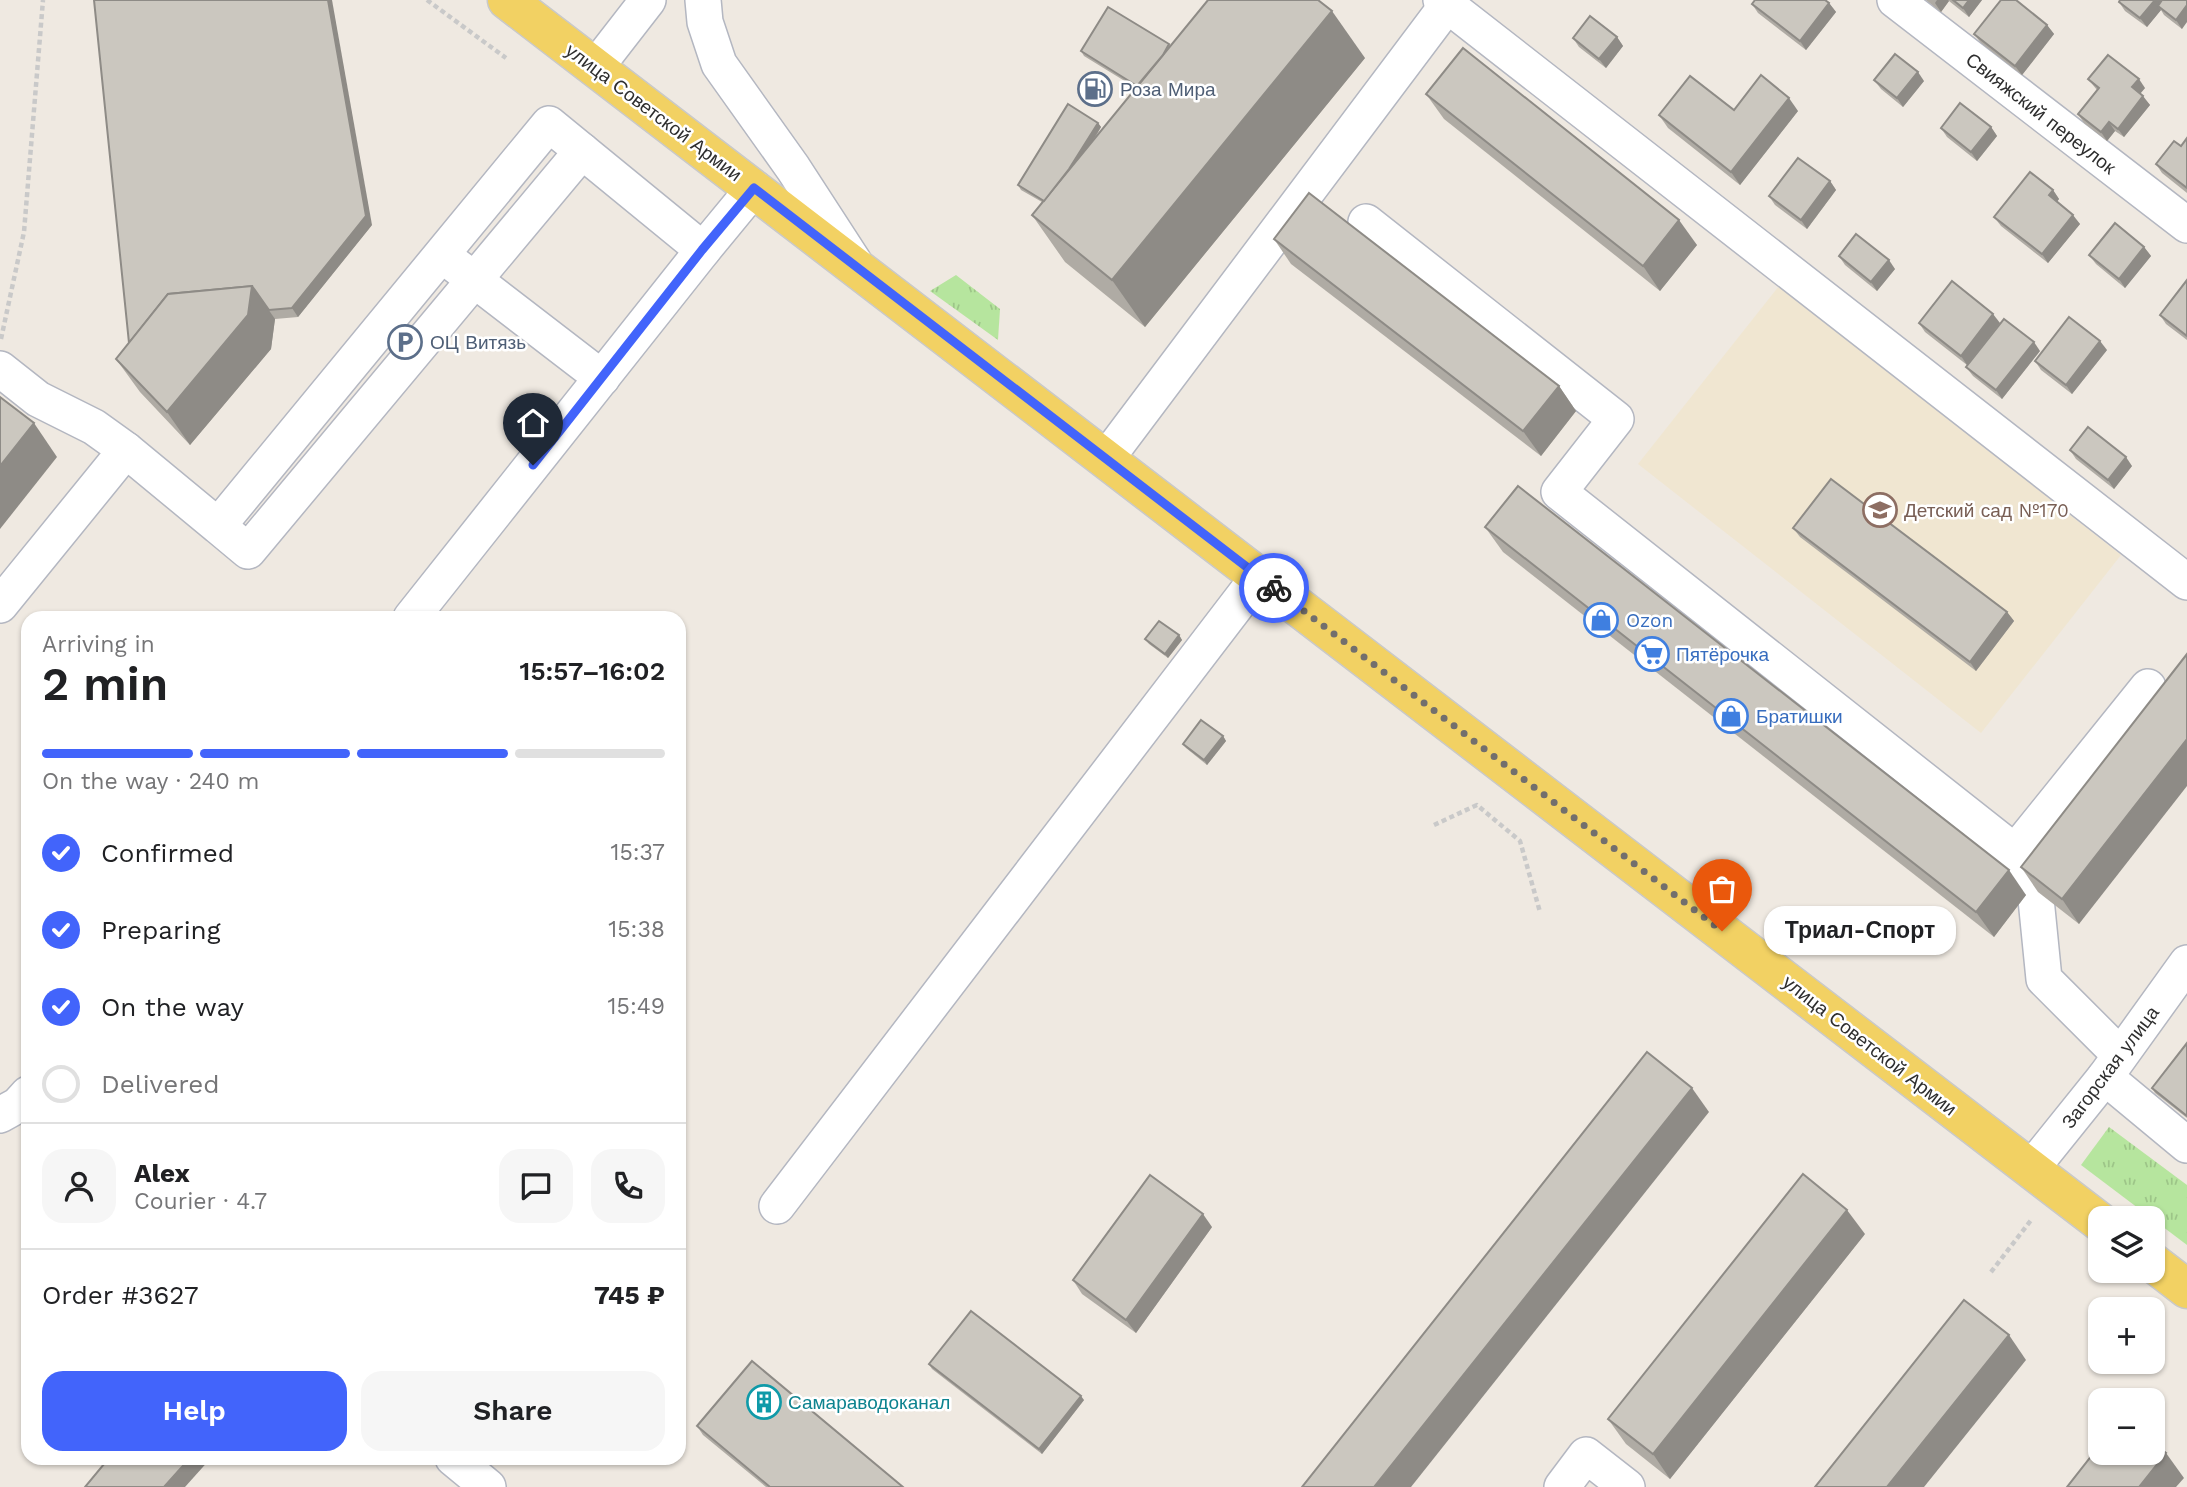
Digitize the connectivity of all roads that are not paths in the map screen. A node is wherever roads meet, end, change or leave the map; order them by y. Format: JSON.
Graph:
{"nodes":[{"id":1,"x":507,"y":0,"type":"edge"},
{"id":2,"x":648,"y":0,"type":"edge"},
{"id":3,"x":703,"y":0,"type":"edge"},
{"id":4,"x":1895,"y":0,"type":"edge"},
{"id":5,"x":1446,"y":2,"type":"edge"},
{"id":6,"x":596,"y":67,"type":"junction"},
{"id":7,"x":582,"y":151,"type":"junction"},
{"id":8,"x":754,"y":188,"type":"junction"},
{"id":9,"x":1366,"y":222,"type":"dead end"},
{"id":10,"x":2187,"y":225,"type":"edge"},
{"id":11,"x":702,"y":250,"type":"junction"},
{"id":12,"x":441,"y":255,"type":"junction"},
{"id":13,"x":858,"y":268,"type":"junction"},
{"id":14,"x":474,"y":280,"type":"junction"},
{"id":15,"x":0,"y":369,"type":"edge"},
{"id":16,"x":602,"y":378,"type":"junction"},
{"id":17,"x":126,"y":450,"type":"junction"},
{"id":18,"x":1106,"y":459,"type":"junction"},
{"id":19,"x":218,"y":526,"type":"junction"},
{"id":20,"x":1259,"y":576,"type":"junction"},
{"id":21,"x":2187,"y":582,"type":"edge"},
{"id":22,"x":0,"y":605,"type":"edge"},
{"id":23,"x":417,"y":611,"type":"edge"},
{"id":24,"x":2148,"y":687,"type":"dead end"},
{"id":25,"x":2015,"y":852,"type":"junction"},
{"id":26,"x":2187,"y":963,"type":"edge"},
{"id":27,"x":2112,"y":1066,"type":"junction"},
{"id":28,"x":2187,"y":1145,"type":"edge"},
{"id":29,"x":2031,"y":1169,"type":"junction"},
{"id":30,"x":777,"y":1206,"type":"dead end"},
{"id":31,"x":2088,"y":1213,"type":"edge"},
{"id":32,"x":2165,"y":1272,"type":"edge"},
{"id":33,"x":2187,"y":1289,"type":"edge"},
{"id":34,"x":461,"y":1465,"type":"edge"},
{"id":35,"x":486,"y":1486,"type":"edge"},
{"id":36,"x":1562,"y":1487,"type":"edge"},
{"id":37,"x":1627,"y":1487,"type":"edge"}],
"edges":[{"from":1,"to":6,"type":"main road","name":"улица Советской Армии"},
{"from":2,"to":6,"type":"street"},
{"from":3,"to":13,"type":"street"},
{"from":4,"to":10,"type":"street","name":"Свияжский переулок"},
{"from":5,"to":18,"type":"street"},
{"from":5,"to":21,"type":"street"},
{"from":6,"to":8,"type":"main road","name":"улица Советской Армии"},
{"from":7,"to":11,"type":"street"},
{"from":7,"to":12,"type":"street"},
{"from":7,"to":14,"type":"street"},
{"from":8,"to":11,"type":"street"},
{"from":8,"to":13,"type":"main road","name":"улица Советской Армии"},
{"from":9,"to":25,"type":"street"},
{"from":11,"to":16,"type":"street"},
{"from":12,"to":14,"type":"street"},
{"from":12,"to":19,"type":"street"},
{"from":13,"to":18,"type":"main road","name":"улица Советской Армии"},
{"from":14,"to":16,"type":"street"},
{"from":14,"to":19,"type":"street"},
{"from":15,"to":17,"type":"street"},
{"from":16,"to":23,"type":"street"},
{"from":17,"to":19,"type":"street"},
{"from":17,"to":22,"type":"street"},
{"from":18,"to":20,"type":"main road","name":"улица Советской Армии"},
{"from":20,"to":29,"type":"main road","name":"улица Советской Армии"},
{"from":20,"to":30,"type":"street"},
{"from":24,"to":25,"type":"street"},
{"from":25,"to":27,"type":"street"},
{"from":26,"to":27,"type":"street","name":"Загорская улица"},
{"from":27,"to":28,"type":"street"},
{"from":27,"to":29,"type":"street","name":"Загорская улица"},
{"from":29,"to":31,"type":"main road","name":"улица Советской Армии"},
{"from":32,"to":33,"type":"main road"},
{"from":34,"to":35,"type":"street"},
{"from":36,"to":37,"type":"street"}]}
